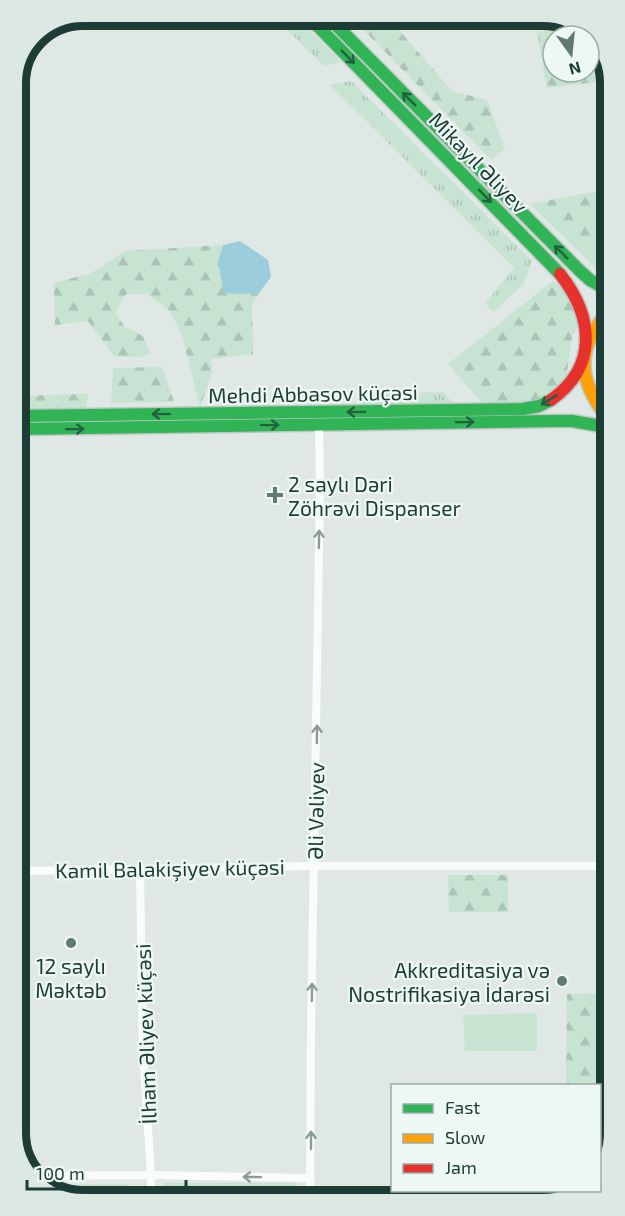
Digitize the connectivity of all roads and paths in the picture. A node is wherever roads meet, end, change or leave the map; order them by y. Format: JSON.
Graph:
{"nodes":[{"id":1,"x":318,"y":26,"type":"edge"},
{"id":2,"x":337,"y":26,"type":"edge"},
{"id":3,"x":600,"y":286,"type":"edge"},
{"id":4,"x":600,"y":320,"type":"edge"},
{"id":5,"x":585,"y":355,"type":"junction"},
{"id":6,"x":600,"y":409,"type":"edge"},
{"id":7,"x":26,"y":416,"type":"edge"},
{"id":8,"x":319,"y":424,"type":"junction"},
{"id":9,"x":600,"y":425,"type":"edge"},
{"id":10,"x":26,"y":429,"type":"edge"},
{"id":11,"x":314,"y":866,"type":"junction"},
{"id":12,"x":600,"y":866,"type":"edge"},
{"id":13,"x":140,"y":869,"type":"junction"},
{"id":14,"x":26,"y":871,"type":"edge"},
{"id":15,"x":151,"y":1175,"type":"junction"},
{"id":16,"x":44,"y":1176,"type":"edge"},
{"id":17,"x":311,"y":1178,"type":"junction"},
{"id":18,"x":151,"y":1190,"type":"edge"},
{"id":19,"x":310,"y":1190,"type":"edge"}],
"edges":[{"from":1,"to":5,"type":"main road","name":"Mikayıl Əliyev","one_way":true},
{"from":3,"to":2,"type":"main road","name":"Mikayıl Əliyev","one_way":true},
{"from":4,"to":5,"type":"main road","name":"Mehdi Abbasov küçəsi"},
{"from":5,"to":6,"type":"main road","name":"Mikayıl Əliyev"},
{"from":5,"to":7,"type":"main road","name":"Mehdi Abbasov küçəsi","one_way":true},
{"from":8,"to":9,"type":"main road","name":"Mehdi Abbasov küçəsi","one_way":true},
{"from":10,"to":8,"type":"main road","name":"Mehdi Abbasov küçəsi","one_way":true},
{"from":11,"to":8,"type":"street","name":"Əli Vəliyev","one_way":true},
{"from":11,"to":12,"type":"street","name":"Kamil Balakişiyev küçəsi"},
{"from":11,"to":13,"type":"street","name":"Kamil Balakişiyev küçəsi"},
{"from":17,"to":11,"type":"street","name":"Əli Vəliyev","one_way":true},
{"from":13,"to":14,"type":"street","name":"Kamil Balakişiyev küçəsi"},
{"from":13,"to":15,"type":"street","name":"İlham Əliyev küçəsi"},
{"from":15,"to":16,"type":"street"},
{"from":17,"to":15,"type":"street","one_way":true},
{"from":15,"to":18,"type":"street","name":"İlham Əliyev küçəsi"},
{"from":17,"to":19,"type":"street","name":"Əli Vəliyev"}]}
